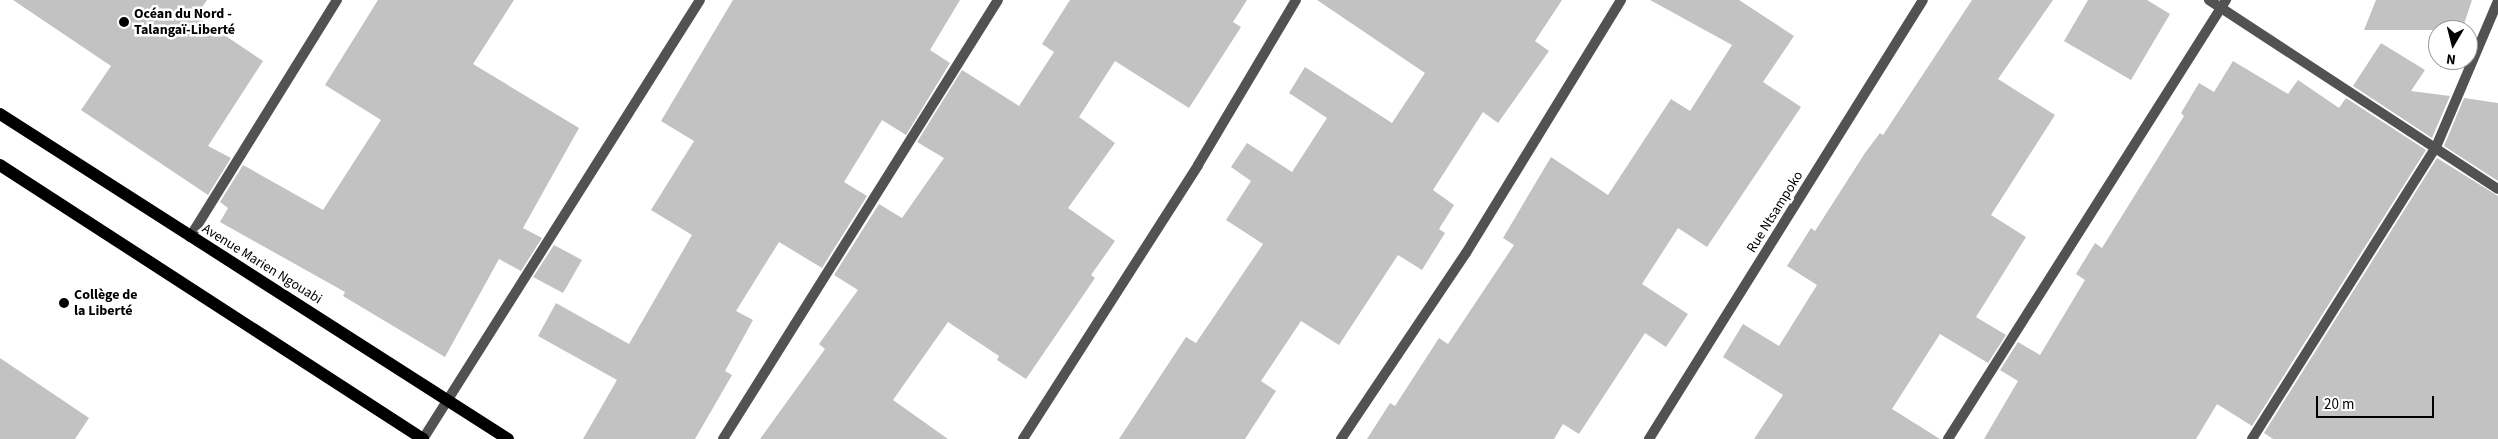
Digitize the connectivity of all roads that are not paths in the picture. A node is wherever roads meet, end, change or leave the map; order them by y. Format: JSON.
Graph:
{"nodes":[{"id":1,"x":336,"y":0,"type":"edge"},
{"id":2,"x":700,"y":0,"type":"edge"},
{"id":3,"x":998,"y":0,"type":"edge"},
{"id":4,"x":1296,"y":0,"type":"edge"},
{"id":5,"x":1621,"y":0,"type":"edge"},
{"id":6,"x":1924,"y":0,"type":"edge"},
{"id":7,"x":2209,"y":0,"type":"edge"},
{"id":8,"x":2498,"y":1,"type":"edge"},
{"id":9,"x":2224,"y":4,"type":"edge"},
{"id":10,"x":0,"y":114,"type":"edge"},
{"id":11,"x":2436,"y":147,"type":"junction"},
{"id":12,"x":0,"y":165,"type":"edge"},
{"id":13,"x":2498,"y":189,"type":"edge"},
{"id":14,"x":190,"y":237,"type":"junction"},
{"id":15,"x":448,"y":399,"type":"junction"},
{"id":16,"x":423,"y":439,"type":"edge"},
{"id":17,"x":508,"y":439,"type":"edge"},
{"id":18,"x":723,"y":439,"type":"edge"},
{"id":19,"x":1024,"y":439,"type":"edge"},
{"id":20,"x":1341,"y":439,"type":"edge"},
{"id":21,"x":1649,"y":439,"type":"edge"},
{"id":22,"x":1948,"y":439,"type":"edge"},
{"id":23,"x":2252,"y":439,"type":"edge"}],
"edges":[{"from":1,"to":14,"type":"street"},
{"from":2,"to":15,"type":"street"},
{"from":3,"to":18,"type":"street"},
{"from":4,"to":19,"type":"street"},
{"from":5,"to":20,"type":"street"},
{"from":6,"to":21,"type":"street","name":"Rue Ntsampoko"},
{"from":7,"to":9,"type":"street"},
{"from":8,"to":11,"type":"street"},
{"from":9,"to":11,"type":"street"},
{"from":9,"to":22,"type":"street"},
{"from":10,"to":14,"type":"main road","name":"Avenue Marien Ngouabi"},
{"from":11,"to":13,"type":"street"},
{"from":11,"to":23,"type":"street"},
{"from":12,"to":16,"type":"main road"},
{"from":14,"to":15,"type":"main road","name":"Avenue Marien Ngouabi"},
{"from":15,"to":16,"type":"street"},
{"from":15,"to":17,"type":"main road","name":"Avenue Marien Ngouabi"}]}
